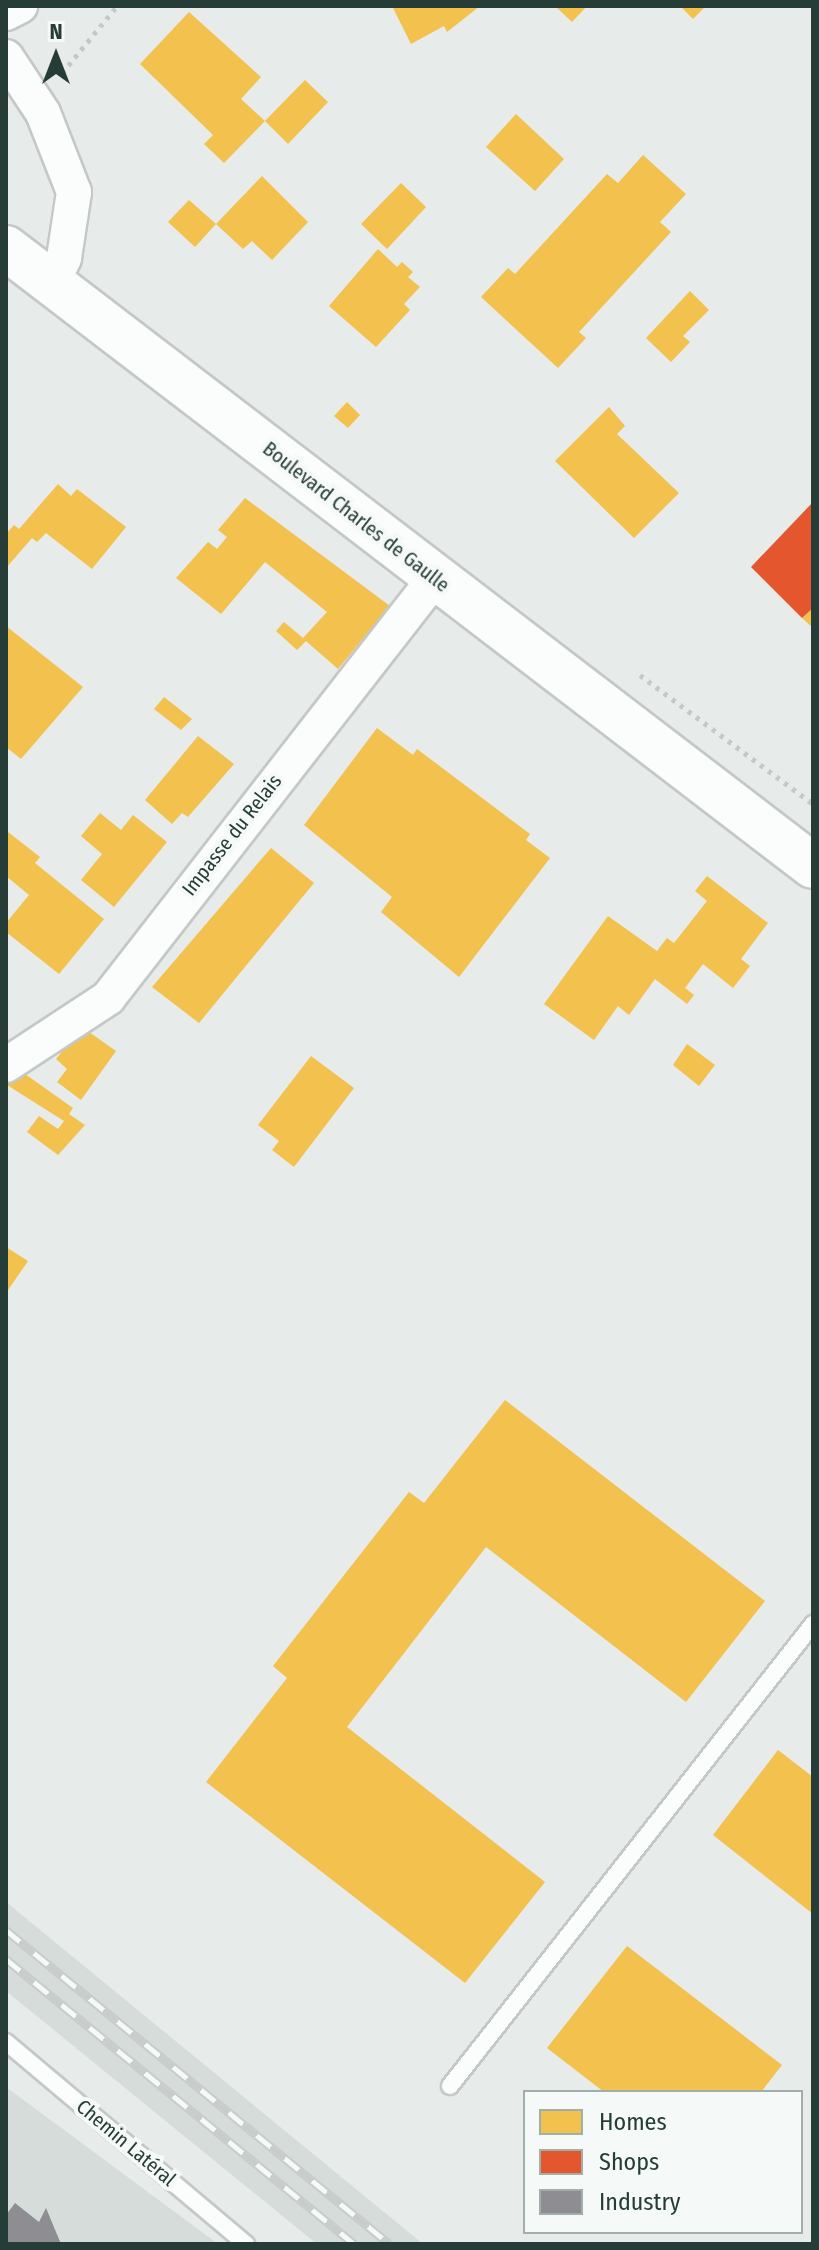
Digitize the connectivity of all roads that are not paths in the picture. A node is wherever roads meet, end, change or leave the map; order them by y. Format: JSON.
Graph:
{"nodes":[{"id":1,"x":20,"y":6,"type":"edge"},
{"id":2,"x":6,"y":13,"type":"edge"},
{"id":3,"x":6,"y":57,"type":"edge"},
{"id":4,"x":6,"y":248,"type":"edge"},
{"id":5,"x":53,"y":282,"type":"junction"},
{"id":6,"x":435,"y":578,"type":"junction"},
{"id":7,"x":809,"y":856,"type":"edge"},
{"id":8,"x":6,"y":1065,"type":"edge"},
{"id":9,"x":813,"y":1624,"type":"edge"},
{"id":10,"x":6,"y":2042,"type":"edge"},
{"id":11,"x":450,"y":2086,"type":"dead end"},
{"id":12,"x":246,"y":2244,"type":"edge"}],
"edges":[{"from":1,"to":2,"type":"street"},
{"from":3,"to":5,"type":"street"},
{"from":4,"to":5,"type":"main road","name":"Boulevard Charles de Gaulle"},
{"from":5,"to":6,"type":"main road","name":"Boulevard Charles de Gaulle"},
{"from":6,"to":7,"type":"main road","name":"Boulevard Charles de Gaulle"},
{"from":6,"to":8,"type":"street","name":"Impasse du Relais"},
{"from":9,"to":11,"type":"lane"},
{"from":10,"to":12,"type":"lane","name":"Chemin Latéral"}]}
